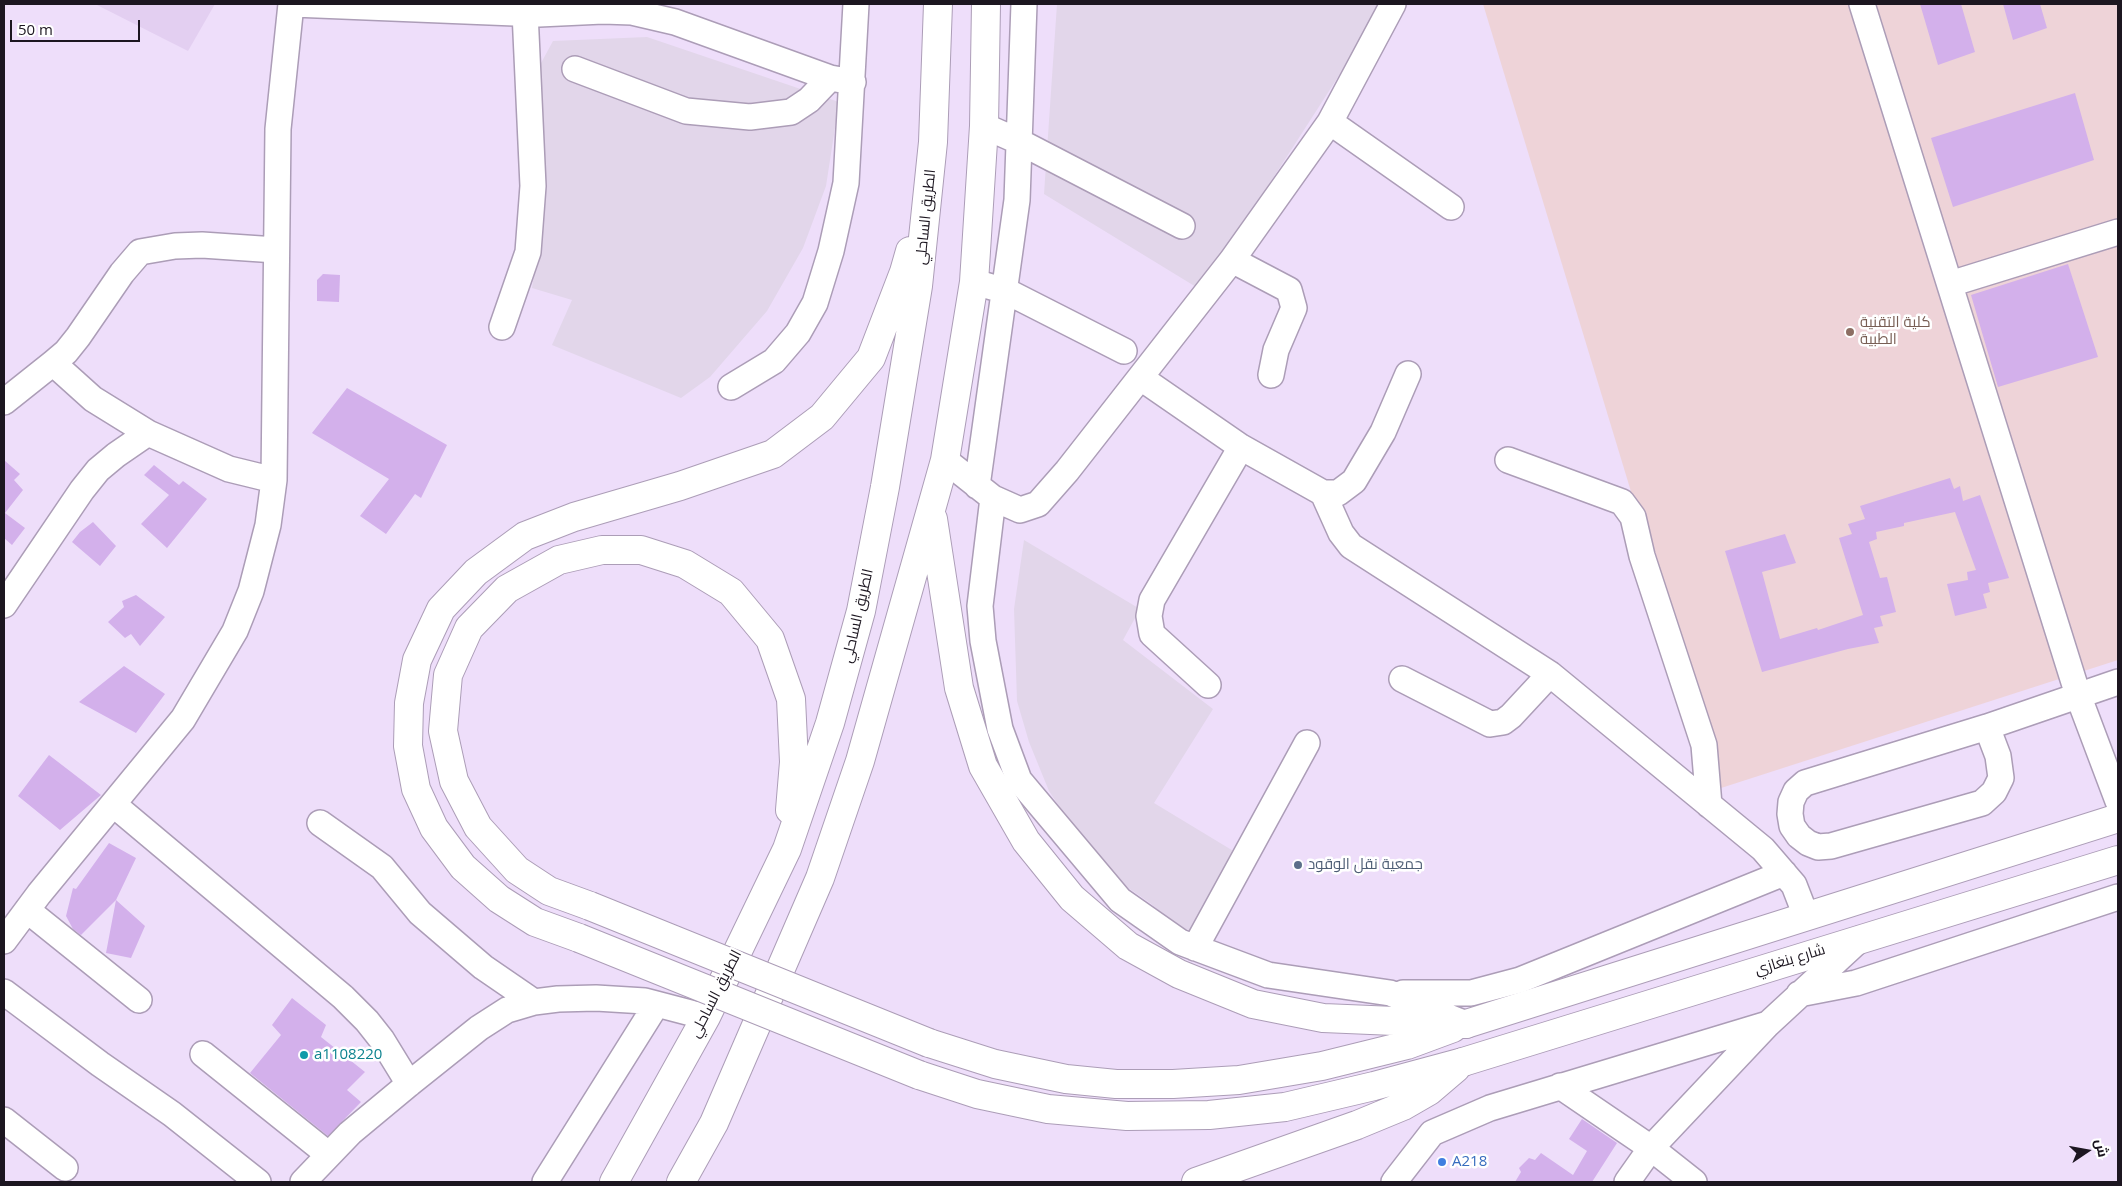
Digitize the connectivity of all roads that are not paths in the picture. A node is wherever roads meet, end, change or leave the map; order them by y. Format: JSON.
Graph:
{"nodes":[{"id":1,"x":292,"y":4,"type":"edge"},
{"id":2,"x":856,"y":4,"type":"edge"},
{"id":3,"x":938,"y":4,"type":"edge"},
{"id":4,"x":986,"y":4,"type":"edge"},
{"id":5,"x":1024,"y":4,"type":"edge"},
{"id":6,"x":1392,"y":4,"type":"edge"},
{"id":7,"x":1862,"y":4,"type":"edge"},
{"id":8,"x":525,"y":12,"type":"junction"},
{"id":9,"x":575,"y":69,"type":"dead end"},
{"id":10,"x":841,"y":80,"type":"junction"},
{"id":11,"x":1330,"y":122,"type":"junction"},
{"id":12,"x":984,"y":126,"type":"junction"},
{"id":13,"x":1018,"y":141,"type":"junction"},
{"id":14,"x":934,"y":142,"type":"junction"},
{"id":15,"x":1451,"y":207,"type":"dead end"},
{"id":16,"x":1182,"y":226,"type":"dead end"},
{"id":17,"x":2118,"y":232,"type":"edge"},
{"id":18,"x":276,"y":250,"type":"junction"},
{"id":19,"x":1232,"y":260,"type":"junction"},
{"id":20,"x":974,"y":282,"type":"junction"},
{"id":21,"x":1950,"y":284,"type":"junction"},
{"id":22,"x":1006,"y":291,"type":"junction"},
{"id":23,"x":502,"y":327,"type":"dead end"},
{"id":24,"x":1124,"y":352,"type":"dead end"},
{"id":25,"x":53,"y":363,"type":"junction"},
{"id":26,"x":1408,"y":374,"type":"dead end"},
{"id":27,"x":1271,"y":375,"type":"dead end"},
{"id":28,"x":1141,"y":378,"type":"junction"},
{"id":29,"x":731,"y":387,"type":"dead end"},
{"id":30,"x":4,"y":402,"type":"edge"},
{"id":31,"x":148,"y":433,"type":"junction"},
{"id":32,"x":1241,"y":447,"type":"junction"},
{"id":33,"x":945,"y":460,"type":"junction"},
{"id":34,"x":1508,"y":460,"type":"dead end"},
{"id":35,"x":274,"y":480,"type":"junction"},
{"id":36,"x":985,"y":492,"type":"junction"},
{"id":37,"x":1323,"y":493,"type":"junction"},
{"id":38,"x":932,"y":511,"type":"junction"},
{"id":39,"x":4,"y":606,"type":"edge"},
{"id":40,"x":1550,"y":674,"type":"junction"},
{"id":41,"x":1402,"y":679,"type":"dead end"},
{"id":42,"x":2118,"y":682,"type":"edge"},
{"id":43,"x":1208,"y":685,"type":"dead end"},
{"id":44,"x":2078,"y":695,"type":"junction"},
{"id":45,"x":1987,"y":727,"type":"junction"},
{"id":46,"x":1307,"y":743,"type":"dead end"},
{"id":47,"x":2118,"y":801,"type":"edge"},
{"id":48,"x":113,"y":804,"type":"junction"},
{"id":49,"x":1710,"y":804,"type":"junction"},
{"id":50,"x":2118,"y":818,"type":"edge"},
{"id":51,"x":320,"y":823,"type":"dead end"},
{"id":52,"x":787,"y":849,"type":"junction"},
{"id":53,"x":2002,"y":855,"type":"junction"},
{"id":54,"x":2118,"y":860,"type":"edge"},
{"id":55,"x":2085,"y":870,"type":"junction"},
{"id":56,"x":1784,"y":873,"type":"junction"},
{"id":57,"x":2014,"y":891,"type":"junction"},
{"id":58,"x":2118,"y":892,"type":"edge"},
{"id":59,"x":2118,"y":897,"type":"edge"},
{"id":60,"x":27,"y":910,"type":"junction"},
{"id":61,"x":1806,"y":916,"type":"junction"},
{"id":62,"x":1861,"y":938,"type":"junction"},
{"id":63,"x":4,"y":941,"type":"edge"},
{"id":64,"x":1195,"y":948,"type":"junction"},
{"id":65,"x":4,"y":992,"type":"edge"},
{"id":66,"x":1390,"y":993,"type":"junction"},
{"id":67,"x":1800,"y":994,"type":"junction"},
{"id":68,"x":139,"y":1000,"type":"dead end"},
{"id":69,"x":534,"y":1002,"type":"junction"},
{"id":70,"x":656,"y":1005,"type":"junction"},
{"id":71,"x":706,"y":1017,"type":"junction"},
{"id":72,"x":1466,"y":1024,"type":"junction"},
{"id":73,"x":1768,"y":1024,"type":"junction"},
{"id":74,"x":203,"y":1054,"type":"dead end"},
{"id":75,"x":1463,"y":1062,"type":"junction"},
{"id":76,"x":409,"y":1084,"type":"junction"},
{"id":77,"x":1560,"y":1086,"type":"junction"},
{"id":78,"x":4,"y":1120,"type":"edge"},
{"id":79,"x":1651,"y":1148,"type":"junction"},
{"id":80,"x":329,"y":1155,"type":"junction"},
{"id":81,"x":65,"y":1168,"type":"dead end"},
{"id":82,"x":258,"y":1182,"type":"edge"},
{"id":83,"x":303,"y":1182,"type":"edge"},
{"id":84,"x":545,"y":1182,"type":"edge"},
{"id":85,"x":614,"y":1182,"type":"edge"},
{"id":86,"x":680,"y":1182,"type":"edge"},
{"id":87,"x":1196,"y":1182,"type":"edge"},
{"id":88,"x":1394,"y":1182,"type":"edge"},
{"id":89,"x":1627,"y":1182,"type":"edge"},
{"id":90,"x":1694,"y":1182,"type":"edge"}],
"edges":[{"from":1,"to":8,"type":"street"},
{"from":1,"to":18,"type":"street"},
{"from":2,"to":10,"type":"street"},
{"from":3,"to":14,"type":"main road","name":"الطريق الساحلي"},
{"from":4,"to":12,"type":"main road"},
{"from":5,"to":13,"type":"street"},
{"from":6,"to":11,"type":"street"},
{"from":7,"to":21,"type":"street"},
{"from":8,"to":10,"type":"street"},
{"from":8,"to":23,"type":"street"},
{"from":9,"to":10,"type":"street"},
{"from":10,"to":29,"type":"street"},
{"from":11,"to":15,"type":"street"},
{"from":11,"to":19,"type":"street"},
{"from":12,"to":13,"type":"street"},
{"from":12,"to":20,"type":"main road"},
{"from":13,"to":16,"type":"street"},
{"from":13,"to":22,"type":"street"},
{"from":14,"to":52,"type":"main road","name":"الطريق الساحلي"},
{"from":14,"to":75,"type":"main road","name":"شارع بنغازي","bridge":true},
{"from":17,"to":21,"type":"street"},
{"from":18,"to":25,"type":"street"},
{"from":18,"to":35,"type":"street"},
{"from":19,"to":27,"type":"street"},
{"from":19,"to":28,"type":"street"},
{"from":20,"to":22,"type":"street"},
{"from":20,"to":33,"type":"main road"},
{"from":21,"to":44,"type":"street"},
{"from":22,"to":24,"type":"street"},
{"from":22,"to":36,"type":"street"},
{"from":25,"to":30,"type":"street"},
{"from":25,"to":31,"type":"street"},
{"from":26,"to":37,"type":"street"},
{"from":28,"to":32,"type":"street"},
{"from":28,"to":36,"type":"street"},
{"from":31,"to":35,"type":"street"},
{"from":31,"to":39,"type":"street"},
{"from":32,"to":37,"type":"street"},
{"from":32,"to":43,"type":"street"},
{"from":33,"to":36,"type":"street"},
{"from":33,"to":38,"type":"main road"},
{"from":34,"to":49,"type":"street"},
{"from":35,"to":48,"type":"street"},
{"from":36,"to":64,"type":"street"},
{"from":37,"to":40,"type":"street"},
{"from":38,"to":72,"type":"main road"},
{"from":38,"to":86,"type":"main road"},
{"from":40,"to":41,"type":"street"},
{"from":40,"to":49,"type":"street"},
{"from":42,"to":44,"type":"street"},
{"from":44,"to":45,"type":"street"},
{"from":44,"to":47,"type":"street"},
{"from":45,"to":45,"type":"street"},
{"from":46,"to":64,"type":"street"},
{"from":48,"to":60,"type":"street"},
{"from":48,"to":76,"type":"street"},
{"from":49,"to":56,"type":"street"},
{"from":50,"to":53,"type":"main road"},
{"from":51,"to":69,"type":"street"},
{"from":52,"to":71,"type":"main road","name":"الطريق الساحلي"},
{"from":52,"to":72,"type":"main road","bridge":true},
{"from":53,"to":57,"type":"main road"},
{"from":53,"to":61,"type":"main road"},
{"from":54,"to":55,"type":"main road","name":"شارع بنغازي"},
{"from":55,"to":57,"type":"main road","name":"شارع بنغازي"},
{"from":55,"to":58,"type":"street"},
{"from":56,"to":61,"type":"street"},
{"from":56,"to":66,"type":"street"},
{"from":57,"to":62,"type":"main road","name":"شارع بنغازي"},
{"from":59,"to":67,"type":"street"},
{"from":60,"to":63,"type":"street"},
{"from":60,"to":68,"type":"street"},
{"from":61,"to":72,"type":"main road"},
{"from":62,"to":67,"type":"street"},
{"from":62,"to":75,"type":"main road","name":"شارع بنغازي"},
{"from":64,"to":66,"type":"street"},
{"from":65,"to":82,"type":"street"},
{"from":66,"to":72,"type":"street"},
{"from":67,"to":73,"type":"street"},
{"from":69,"to":70,"type":"street"},
{"from":69,"to":76,"type":"street"},
{"from":70,"to":71,"type":"street"},
{"from":70,"to":84,"type":"street"},
{"from":71,"to":85,"type":"main road","name":"الطريق الساحلي"},
{"from":73,"to":77,"type":"street"},
{"from":73,"to":79,"type":"street"},
{"from":74,"to":80,"type":"street"},
{"from":75,"to":87,"type":"main road"},
{"from":76,"to":80,"type":"street"},
{"from":77,"to":79,"type":"street"},
{"from":77,"to":88,"type":"street"},
{"from":78,"to":81,"type":"street"},
{"from":79,"to":89,"type":"street"},
{"from":79,"to":90,"type":"street"},
{"from":80,"to":83,"type":"street"}]}
